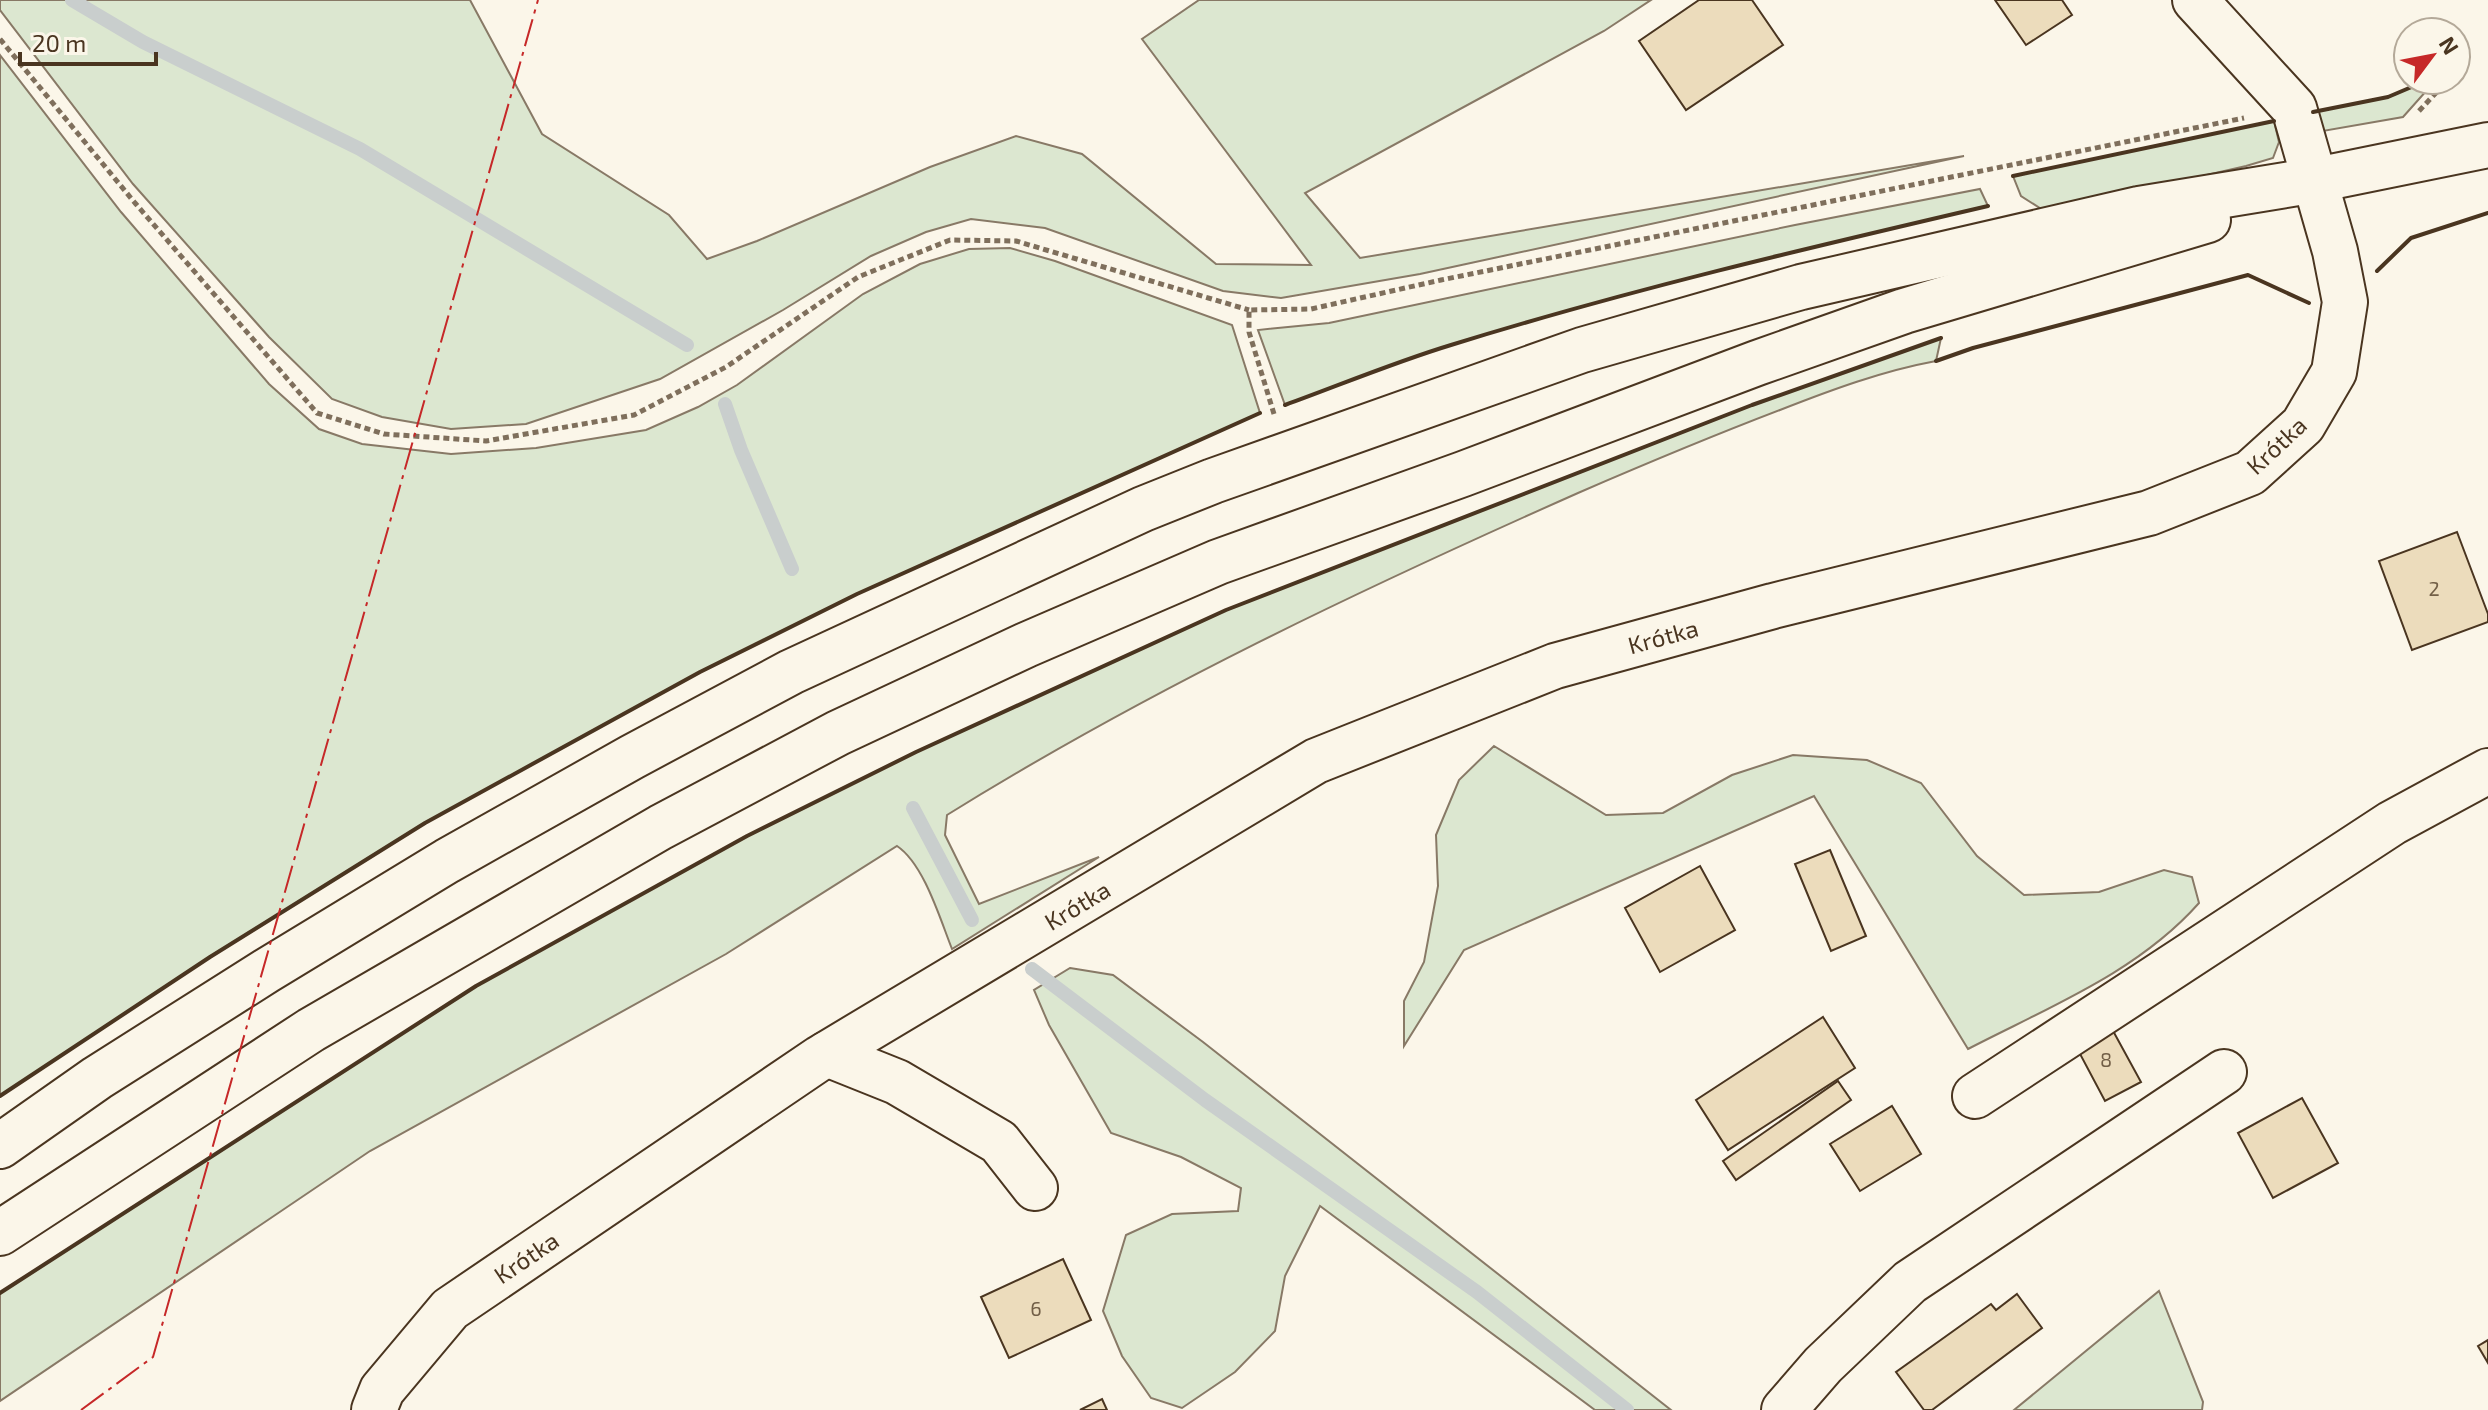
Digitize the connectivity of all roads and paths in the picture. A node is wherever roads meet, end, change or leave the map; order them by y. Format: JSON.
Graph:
{"nodes":[{"id":1,"x":2195,"y":0,"type":"edge"},
{"id":2,"x":0,"y":39,"type":"edge"},
{"id":3,"x":2294,"y":108,"type":"junction"},
{"id":4,"x":2488,"y":145,"type":"edge"},
{"id":5,"x":1988,"y":170,"type":"dead end"},
{"id":6,"x":2316,"y":180,"type":"junction"},
{"id":7,"x":1249,"y":310,"type":"dead end"},
{"id":8,"x":2488,"y":771,"type":"edge"},
{"id":9,"x":827,"y":1054,"type":"junction"},
{"id":10,"x":2224,"y":1072,"type":"dead end"},
{"id":11,"x":1975,"y":1096,"type":"dead end"},
{"id":12,"x":0,"y":1146,"type":"edge"},
{"id":13,"x":1035,"y":1188,"type":"dead end"},
{"id":14,"x":0,"y":1233,"type":"edge"},
{"id":15,"x":374,"y":1410,"type":"edge"},
{"id":16,"x":1784,"y":1410,"type":"edge"}],
"edges":[{"from":1,"to":3,"type":"main road"},
{"from":2,"to":7,"type":"path"},
{"from":3,"to":5,"type":"path"},
{"from":3,"to":6,"type":"main road","name":"Krótka"},
{"from":4,"to":6,"type":"main road"},
{"from":6,"to":9,"type":"main road","name":"Krótka"},
{"from":6,"to":12,"type":"main road"},
{"from":6,"to":14,"type":"main road"},
{"from":8,"to":11,"type":"main road"},
{"from":9,"to":13,"type":"main road"},
{"from":9,"to":15,"type":"main road","name":"Krótka"},
{"from":10,"to":16,"type":"main road"}]}
